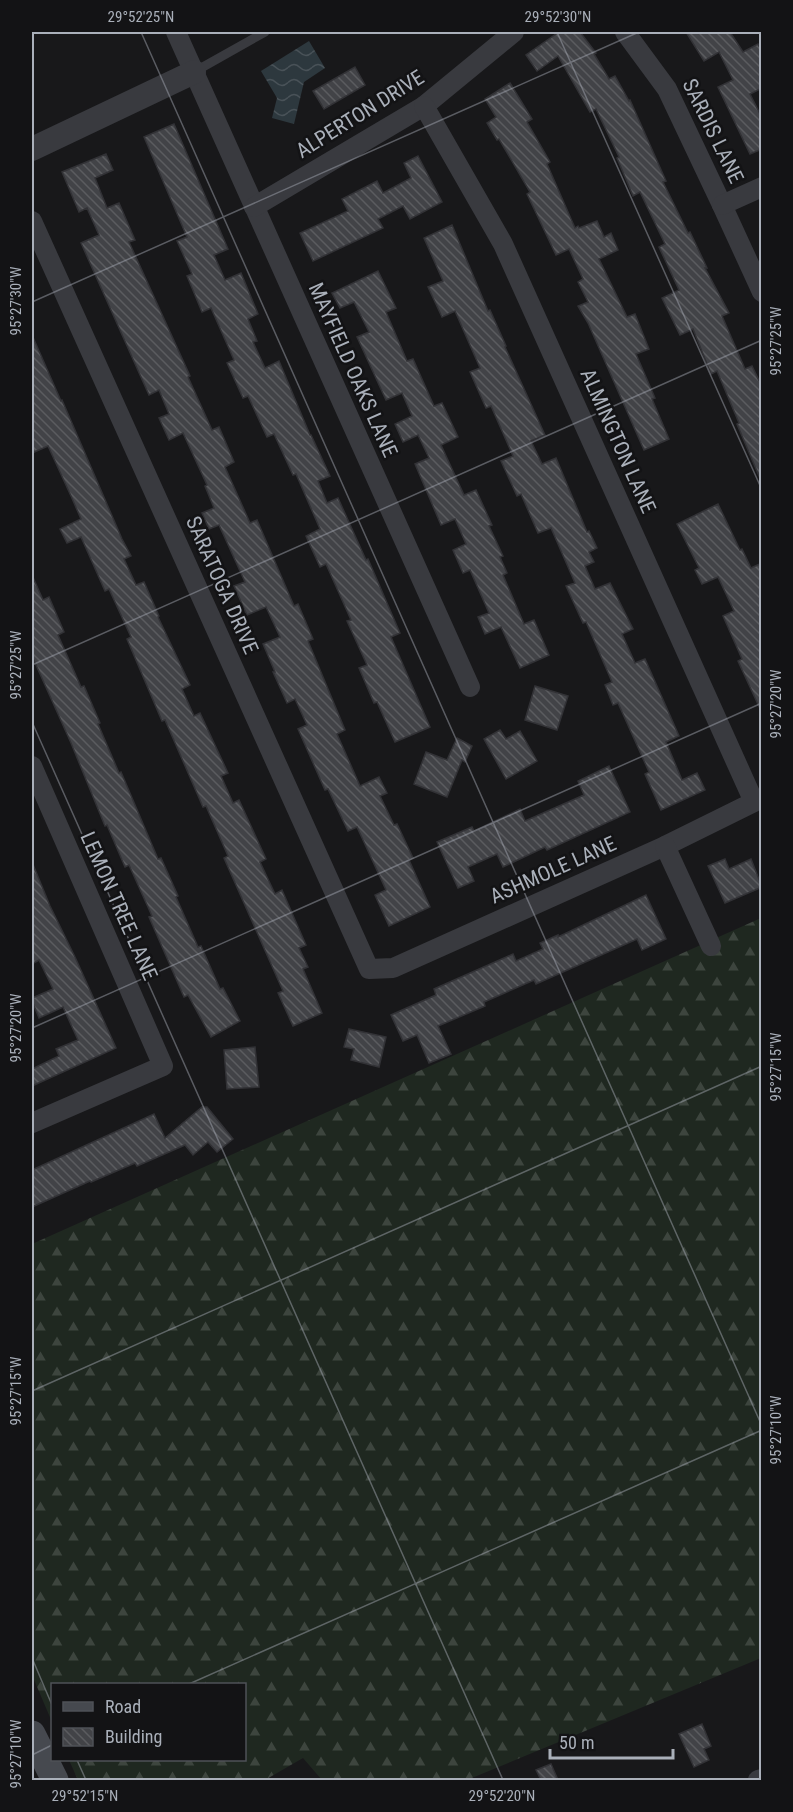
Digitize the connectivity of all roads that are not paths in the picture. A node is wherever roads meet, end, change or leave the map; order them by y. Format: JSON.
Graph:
{"nodes":[{"id":1,"x":176,"y":32,"type":"edge"},
{"id":2,"x":265,"y":32,"type":"edge"},
{"id":3,"x":514,"y":32,"type":"edge"},
{"id":4,"x":625,"y":32,"type":"edge"},
{"id":5,"x":194,"y":72,"type":"junction"},
{"id":6,"x":424,"y":106,"type":"junction"},
{"id":7,"x":37,"y":144,"type":"edge"},
{"id":8,"x":762,"y":187,"type":"edge"},
{"id":9,"x":722,"y":205,"type":"junction"},
{"id":10,"x":254,"y":207,"type":"junction"},
{"id":11,"x":32,"y":221,"type":"edge"},
{"id":12,"x":762,"y":291,"type":"edge"},
{"id":13,"x":470,"y":687,"type":"dead end"},
{"id":14,"x":32,"y":766,"type":"edge"},
{"id":15,"x":754,"y":802,"type":"joint"},
{"id":16,"x":665,"y":846,"type":"junction"},
{"id":17,"x":711,"y":946,"type":"dead end"},
{"id":18,"x":369,"y":969,"type":"joint"},
{"id":19,"x":32,"y":1123,"type":"edge"},
{"id":20,"x":32,"y":1734,"type":"edge"},
{"id":21,"x":55,"y":1780,"type":"edge"}],
"edges":[{"from":1,"to":5,"type":"street","name":"MAYFIELD OAKS LANE"},
{"from":2,"to":5,"type":"lane"},
{"from":3,"to":6,"type":"street","name":"ALPERTON DRIVE"},
{"from":4,"to":9,"type":"street","name":"SARDIS LANE"},
{"from":5,"to":7,"type":"street"},
{"from":5,"to":10,"type":"street","name":"MAYFIELD OAKS LANE"},
{"from":6,"to":10,"type":"street","name":"ALPERTON DRIVE"},
{"from":6,"to":15,"type":"street","name":"ALMINGTON LANE"},
{"from":8,"to":9,"type":"street"},
{"from":9,"to":12,"type":"street","name":"SARDIS LANE"},
{"from":10,"to":13,"type":"street","name":"MAYFIELD OAKS LANE"},
{"from":11,"to":18,"type":"street","name":"SARATOGA DRIVE"},
{"from":14,"to":19,"type":"street","name":"LEMON TREE LANE"},
{"from":15,"to":16,"type":"street","name":"ASHMOLE LANE"},
{"from":16,"to":17,"type":"street"},
{"from":16,"to":18,"type":"street","name":"ASHMOLE LANE"},
{"from":20,"to":21,"type":"main road"}]}
